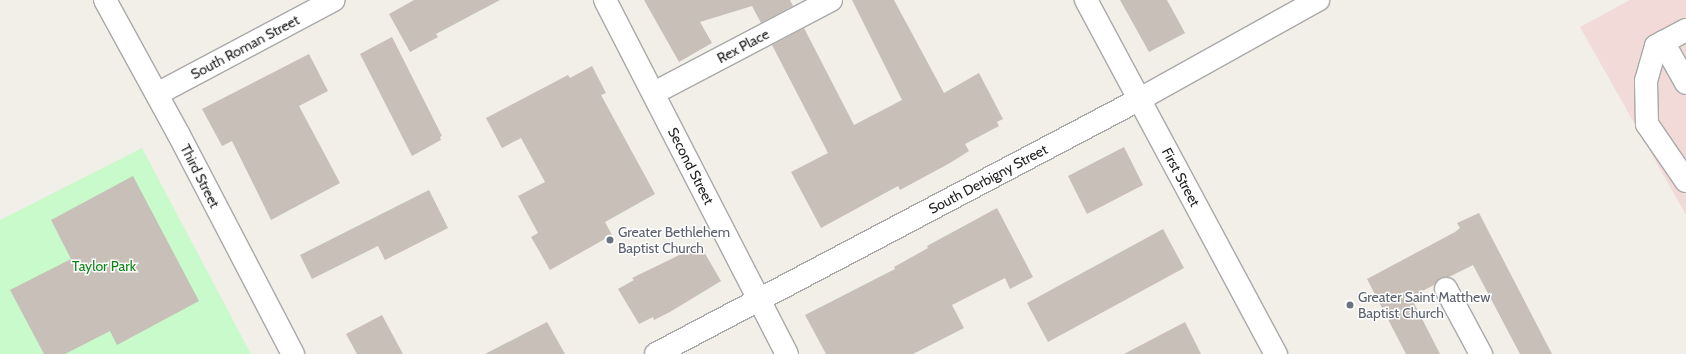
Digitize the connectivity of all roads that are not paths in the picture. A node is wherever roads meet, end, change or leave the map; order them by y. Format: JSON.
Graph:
{"nodes":[{"id":1,"x":105,"y":0,"type":"edge"},
{"id":2,"x":334,"y":0,"type":"edge"},
{"id":3,"x":606,"y":0,"type":"edge"},
{"id":4,"x":831,"y":0,"type":"edge"},
{"id":5,"x":1086,"y":0,"type":"edge"},
{"id":6,"x":1318,"y":0,"type":"edge"},
{"id":7,"x":1686,"y":30,"type":"edge"},
{"id":8,"x":1664,"y":42,"type":"junction"},
{"id":9,"x":1686,"y":83,"type":"edge"},
{"id":10,"x":654,"y":93,"type":"junction"},
{"id":11,"x":157,"y":94,"type":"junction"},
{"id":12,"x":1140,"y":99,"type":"junction"},
{"id":13,"x":1686,"y":181,"type":"edge"},
{"id":14,"x":1446,"y":289,"type":"dead end"},
{"id":15,"x":758,"y":300,"type":"junction"},
{"id":16,"x":293,"y":354,"type":"edge"},
{"id":17,"x":656,"y":354,"type":"edge"},
{"id":18,"x":787,"y":354,"type":"edge"},
{"id":19,"x":1276,"y":354,"type":"edge"},
{"id":20,"x":1481,"y":354,"type":"edge"}],
"edges":[{"from":1,"to":11,"type":"street","name":"Third Street"},
{"from":2,"to":11,"type":"street","name":"South Roman Street"},
{"from":3,"to":10,"type":"street","name":"Second Street"},
{"from":4,"to":10,"type":"street","name":"Rex Place"},
{"from":5,"to":12,"type":"street","name":"First Street"},
{"from":6,"to":12,"type":"street","name":"South Derbigny Street"},
{"from":7,"to":8,"type":"street"},
{"from":8,"to":9,"type":"street"},
{"from":8,"to":13,"type":"street"},
{"from":10,"to":15,"type":"street","name":"Second Street"},
{"from":11,"to":16,"type":"street","name":"Third Street"},
{"from":12,"to":15,"type":"street","name":"South Derbigny Street"},
{"from":12,"to":19,"type":"street","name":"First Street"},
{"from":14,"to":20,"type":"street"},
{"from":15,"to":17,"type":"street","name":"South Derbigny Street"},
{"from":15,"to":18,"type":"street","name":"Second Street"}]}
